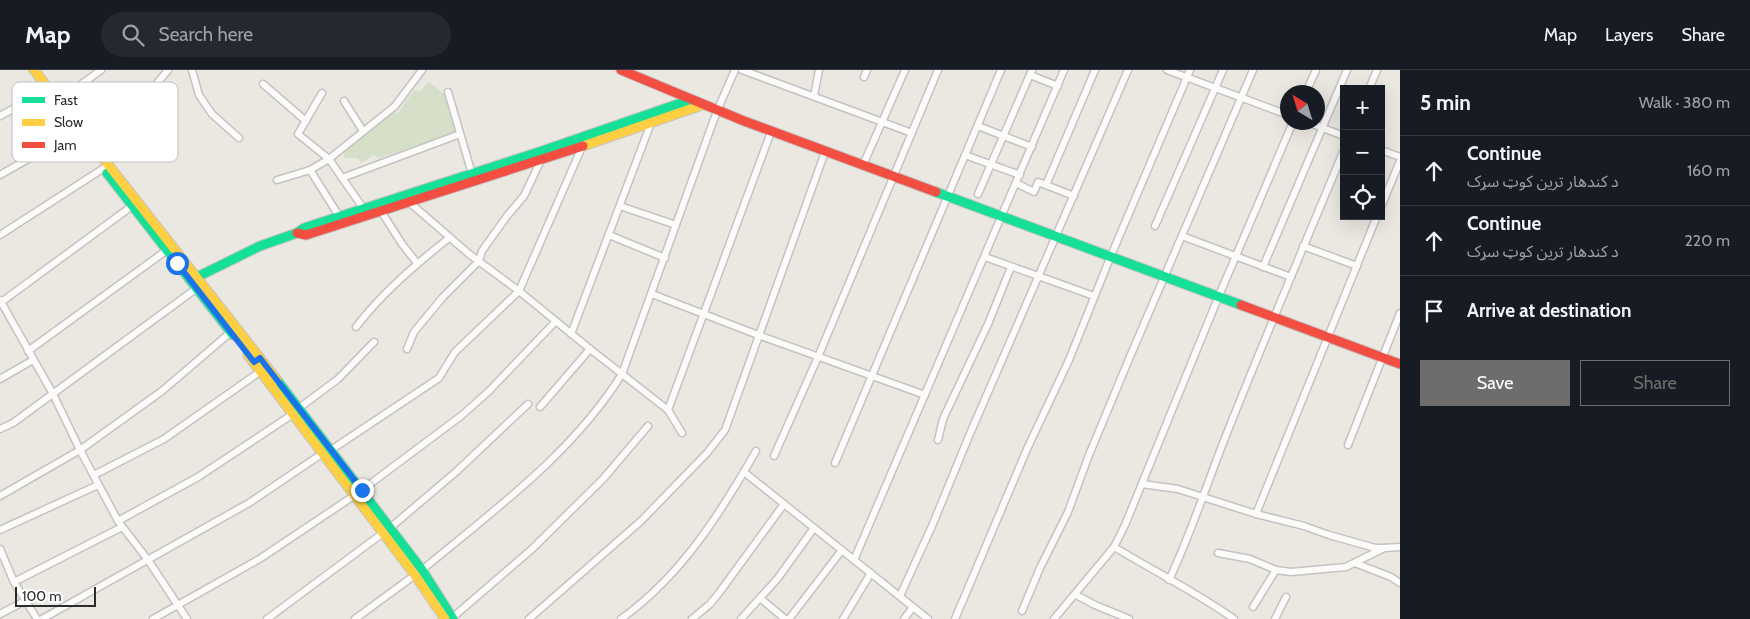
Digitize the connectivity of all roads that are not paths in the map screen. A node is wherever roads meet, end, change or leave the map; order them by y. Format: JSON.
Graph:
{"nodes":[{"id":1,"x":26,"y":70,"type":"edge"},
{"id":2,"x":34,"y":70,"type":"edge"},
{"id":3,"x":101,"y":70,"type":"edge"},
{"id":4,"x":168,"y":70,"type":"edge"},
{"id":5,"x":192,"y":70,"type":"edge"},
{"id":6,"x":422,"y":70,"type":"edge"},
{"id":7,"x":621,"y":70,"type":"edge"},
{"id":8,"x":735,"y":70,"type":"edge"},
{"id":9,"x":742,"y":70,"type":"edge"},
{"id":10,"x":819,"y":70,"type":"edge"},
{"id":11,"x":867,"y":70,"type":"edge"},
{"id":12,"x":938,"y":70,"type":"edge"},
{"id":13,"x":1001,"y":70,"type":"edge"},
{"id":14,"x":1064,"y":70,"type":"edge"},
{"id":15,"x":1095,"y":70,"type":"edge"},
{"id":16,"x":1128,"y":70,"type":"edge"},
{"id":17,"x":1167,"y":70,"type":"edge"},
{"id":18,"x":1190,"y":70,"type":"edge"},
{"id":19,"x":1223,"y":70,"type":"edge"},
{"id":20,"x":1253,"y":70,"type":"edge"},
{"id":21,"x":1316,"y":70,"type":"edge"},
{"id":22,"x":1347,"y":70,"type":"edge"},
{"id":23,"x":1377,"y":70,"type":"edge"},
{"id":24,"x":903,"y":71,"type":"edge"},
{"id":25,"x":1030,"y":72,"type":"edge"},
{"id":26,"x":864,"y":77,"type":"dead end"},
{"id":27,"x":1187,"y":78,"type":"junction"},
{"id":28,"x":36,"y":82,"type":"edge"},
{"id":29,"x":44,"y":82,"type":"edge"},
{"id":30,"x":84,"y":82,"type":"edge"},
{"id":31,"x":158,"y":82,"type":"edge"},
{"id":32,"x":263,"y":84,"type":"dead end"},
{"id":33,"x":1309,"y":85,"type":"edge"},
{"id":34,"x":1371,"y":85,"type":"edge"},
{"id":35,"x":1058,"y":86,"type":"junction"},
{"id":36,"x":1215,"y":88,"type":"junction"},
{"id":37,"x":448,"y":92,"type":"dead end"},
{"id":38,"x":322,"y":93,"type":"dead end"},
{"id":39,"x":814,"y":96,"type":"junction"},
{"id":40,"x":1241,"y":98,"type":"junction"},
{"id":41,"x":690,"y":100,"type":"junction"},
{"id":42,"x":344,"y":101,"type":"dead end"},
{"id":43,"x":702,"y":105,"type":"junction"},
{"id":44,"x":12,"y":109,"type":"edge"},
{"id":45,"x":717,"y":111,"type":"junction"},
{"id":46,"x":1280,"y":112,"type":"edge"},
{"id":47,"x":0,"y":116,"type":"edge"},
{"id":48,"x":306,"y":121,"type":"junction"},
{"id":49,"x":882,"y":122,"type":"junction"},
{"id":50,"x":651,"y":123,"type":"junction"},
{"id":51,"x":1325,"y":123,"type":"edge"},
{"id":52,"x":978,"y":126,"type":"junction"},
{"id":53,"x":1325,"y":129,"type":"edge"},
{"id":54,"x":1290,"y":130,"type":"edge"},
{"id":55,"x":1322,"y":130,"type":"edge"},
{"id":56,"x":363,"y":131,"type":"junction"},
{"id":57,"x":771,"y":132,"type":"junction"},
{"id":58,"x":912,"y":133,"type":"junction"},
{"id":59,"x":460,"y":134,"type":"junction"},
{"id":60,"x":1340,"y":134,"type":"edge"},
{"id":61,"x":1004,"y":136,"type":"junction"},
{"id":62,"x":239,"y":138,"type":"dead end"},
{"id":63,"x":582,"y":147,"type":"junction"},
{"id":64,"x":1032,"y":147,"type":"junction"},
{"id":65,"x":1385,"y":151,"type":"edge"},
{"id":66,"x":826,"y":152,"type":"junction"},
{"id":67,"x":965,"y":155,"type":"junction"},
{"id":68,"x":1400,"y":157,"type":"edge"},
{"id":69,"x":329,"y":159,"type":"junction"},
{"id":70,"x":1340,"y":159,"type":"edge"},
{"id":71,"x":541,"y":160,"type":"junction"},
{"id":72,"x":23,"y":162,"type":"edge"},
{"id":73,"x":99,"y":162,"type":"edge"},
{"id":74,"x":106,"y":162,"type":"edge"},
{"id":75,"x":1400,"y":162,"type":"edge"},
{"id":76,"x":991,"y":164,"type":"junction"},
{"id":77,"x":863,"y":166,"type":"junction"},
{"id":78,"x":104,"y":168,"type":"junction"},
{"id":79,"x":310,"y":170,"type":"junction"},
{"id":80,"x":472,"y":174,"type":"junction"},
{"id":81,"x":0,"y":175,"type":"edge"},
{"id":82,"x":1020,"y":175,"type":"junction"},
{"id":83,"x":894,"y":177,"type":"junction"},
{"id":84,"x":342,"y":178,"type":"junction"},
{"id":85,"x":277,"y":180,"type":"dead end"},
{"id":86,"x":1016,"y":183,"type":"junction"},
{"id":87,"x":1046,"y":186,"type":"junction"},
{"id":88,"x":978,"y":194,"type":"dead end"},
{"id":89,"x":1074,"y":196,"type":"junction"},
{"id":90,"x":947,"y":197,"type":"junction"},
{"id":91,"x":1385,"y":198,"type":"edge"},
{"id":92,"x":409,"y":202,"type":"junction"},
{"id":93,"x":132,"y":206,"type":"junction"},
{"id":94,"x":620,"y":206,"type":"junction"},
{"id":95,"x":363,"y":208,"type":"junction"},
{"id":96,"x":381,"y":211,"type":"junction"},
{"id":97,"x":339,"y":216,"type":"junction"},
{"id":98,"x":1002,"y":217,"type":"junction"},
{"id":99,"x":1375,"y":220,"type":"edge"},
{"id":100,"x":676,"y":225,"type":"junction"},
{"id":101,"x":1155,"y":226,"type":"dead end"},
{"id":102,"x":297,"y":233,"type":"junction"},
{"id":103,"x":0,"y":235,"type":"edge"},
{"id":104,"x":609,"y":235,"type":"junction"},
{"id":105,"x":1182,"y":236,"type":"junction"},
{"id":106,"x":449,"y":238,"type":"junction"},
{"id":107,"x":1056,"y":238,"type":"junction"},
{"id":108,"x":1303,"y":246,"type":"junction"},
{"id":109,"x":167,"y":250,"type":"junction"},
{"id":110,"x":1236,"y":256,"type":"junction"},
{"id":111,"x":985,"y":257,"type":"junction"},
{"id":112,"x":665,"y":258,"type":"junction"},
{"id":113,"x":1110,"y":258,"type":"junction"},
{"id":114,"x":479,"y":261,"type":"junction"},
{"id":115,"x":417,"y":263,"type":"junction"},
{"id":116,"x":1357,"y":266,"type":"junction"},
{"id":117,"x":1011,"y":267,"type":"junction"},
{"id":118,"x":1263,"y":267,"type":"junction"},
{"id":119,"x":1039,"y":277,"type":"junction"},
{"id":120,"x":1291,"y":277,"type":"junction"},
{"id":121,"x":194,"y":278,"type":"junction"},
{"id":122,"x":1164,"y":278,"type":"junction"},
{"id":123,"x":197,"y":288,"type":"junction"},
{"id":124,"x":519,"y":291,"type":"junction"},
{"id":125,"x":652,"y":294,"type":"junction"},
{"id":126,"x":1094,"y":296,"type":"junction"},
{"id":127,"x":1218,"y":298,"type":"junction"},
{"id":128,"x":1,"y":302,"type":"edge"},
{"id":129,"x":704,"y":313,"type":"junction"},
{"id":130,"x":1400,"y":313,"type":"edge"},
{"id":131,"x":1273,"y":318,"type":"junction"},
{"id":132,"x":555,"y":322,"type":"junction"},
{"id":133,"x":356,"y":327,"type":"dead end"},
{"id":134,"x":231,"y":332,"type":"junction"},
{"id":135,"x":571,"y":334,"type":"junction"},
{"id":136,"x":758,"y":335,"type":"junction"},
{"id":137,"x":1328,"y":338,"type":"junction"},
{"id":138,"x":374,"y":342,"type":"dead end"},
{"id":139,"x":407,"y":349,"type":"dead end"},
{"id":140,"x":590,"y":349,"type":"junction"},
{"id":141,"x":28,"y":351,"type":"junction"},
{"id":142,"x":818,"y":357,"type":"junction"},
{"id":143,"x":1381,"y":358,"type":"junction"},
{"id":144,"x":33,"y":360,"type":"junction"},
{"id":145,"x":257,"y":360,"type":"junction"},
{"id":146,"x":1400,"y":364,"type":"edge"},
{"id":147,"x":261,"y":371,"type":"junction"},
{"id":148,"x":622,"y":374,"type":"junction"},
{"id":149,"x":871,"y":375,"type":"junction"},
{"id":150,"x":0,"y":379,"type":"edge"},
{"id":151,"x":53,"y":394,"type":"junction"},
{"id":152,"x":925,"y":394,"type":"junction"},
{"id":153,"x":528,"y":404,"type":"dead end"},
{"id":154,"x":540,"y":407,"type":"dead end"},
{"id":155,"x":668,"y":410,"type":"junction"},
{"id":156,"x":296,"y":411,"type":"junction"},
{"id":157,"x":648,"y":426,"type":"dead end"},
{"id":158,"x":0,"y":429,"type":"edge"},
{"id":159,"x":682,"y":433,"type":"dead end"},
{"id":160,"x":938,"y":440,"type":"dead end"},
{"id":161,"x":1348,"y":445,"type":"dead end"},
{"id":162,"x":80,"y":450,"type":"junction"},
{"id":163,"x":756,"y":451,"type":"dead end"},
{"id":164,"x":327,"y":452,"type":"junction"},
{"id":165,"x":774,"y":456,"type":"dead end"},
{"id":166,"x":835,"y":464,"type":"dead end"},
{"id":167,"x":744,"y":472,"type":"junction"},
{"id":168,"x":94,"y":475,"type":"junction"},
{"id":169,"x":1142,"y":484,"type":"junction"},
{"id":170,"x":98,"y":485,"type":"junction"},
{"id":171,"x":359,"y":493,"type":"junction"},
{"id":172,"x":0,"y":496,"type":"edge"},
{"id":173,"x":1203,"y":497,"type":"junction"},
{"id":174,"x":784,"y":504,"type":"junction"},
{"id":175,"x":1256,"y":514,"type":"junction"},
{"id":176,"x":120,"y":524,"type":"junction"},
{"id":177,"x":814,"y":528,"type":"junction"},
{"id":178,"x":0,"y":530,"type":"edge"},
{"id":179,"x":387,"y":531,"type":"junction"},
{"id":180,"x":1114,"y":547,"type":"junction"},
{"id":181,"x":1400,"y":547,"type":"edge"},
{"id":182,"x":1384,"y":548,"type":"junction"},
{"id":183,"x":842,"y":550,"type":"junction"},
{"id":184,"x":0,"y":551,"type":"edge"},
{"id":185,"x":1218,"y":554,"type":"dead end"},
{"id":186,"x":148,"y":560,"type":"junction"},
{"id":187,"x":854,"y":560,"type":"junction"},
{"id":188,"x":1355,"y":562,"type":"junction"},
{"id":189,"x":1276,"y":570,"type":"junction"},
{"id":190,"x":418,"y":572,"type":"junction"},
{"id":191,"x":871,"y":574,"type":"junction"},
{"id":192,"x":1169,"y":580,"type":"junction"},
{"id":193,"x":14,"y":582,"type":"junction"},
{"id":194,"x":1400,"y":583,"type":"edge"},
{"id":195,"x":1076,"y":594,"type":"junction"},
{"id":196,"x":900,"y":596,"type":"junction"},
{"id":197,"x":1286,"y":596,"type":"dead end"},
{"id":198,"x":760,"y":598,"type":"junction"},
{"id":199,"x":25,"y":601,"type":"junction"},
{"id":200,"x":178,"y":606,"type":"junction"},
{"id":201,"x":913,"y":607,"type":"junction"},
{"id":202,"x":1253,"y":607,"type":"dead end"},
{"id":203,"x":1022,"y":611,"type":"dead end"},
{"id":204,"x":0,"y":614,"type":"edge"},
{"id":205,"x":37,"y":619,"type":"edge"},
{"id":206,"x":42,"y":619,"type":"edge"},
{"id":207,"x":153,"y":619,"type":"edge"},
{"id":208,"x":187,"y":619,"type":"edge"},
{"id":209,"x":267,"y":619,"type":"edge"},
{"id":210,"x":354,"y":619,"type":"edge"},
{"id":211,"x":450,"y":619,"type":"edge"},
{"id":212,"x":530,"y":619,"type":"edge"},
{"id":213,"x":621,"y":619,"type":"edge"},
{"id":214,"x":692,"y":619,"type":"edge"},
{"id":215,"x":741,"y":619,"type":"edge"},
{"id":216,"x":789,"y":619,"type":"edge"},
{"id":217,"x":843,"y":619,"type":"edge"},
{"id":218,"x":904,"y":619,"type":"edge"},
{"id":219,"x":928,"y":619,"type":"edge"},
{"id":220,"x":955,"y":619,"type":"edge"},
{"id":221,"x":1054,"y":619,"type":"edge"},
{"id":222,"x":1129,"y":619,"type":"edge"},
{"id":223,"x":1234,"y":619,"type":"edge"},
{"id":224,"x":1275,"y":619,"type":"edge"}],
"edges":[{"from":1,"to":28,"type":"main road"},
{"from":2,"to":29,"type":"main road"},
{"from":3,"to":30,"type":"street"},
{"from":4,"to":31,"type":"street"},
{"from":5,"to":62,"type":"street"},
{"from":6,"to":56,"type":"street"},
{"from":7,"to":41,"type":"main road"},
{"from":8,"to":45,"type":"street"},
{"from":9,"to":39,"type":"street"},
{"from":10,"to":39,"type":"street"},
{"from":11,"to":26,"type":"street"},
{"from":12,"to":58,"type":"street"},
{"from":13,"to":52,"type":"street"},
{"from":14,"to":35,"type":"street"},
{"from":15,"to":87,"type":"street"},
{"from":16,"to":89,"type":"street"},
{"from":17,"to":27,"type":"street"},
{"from":18,"to":27,"type":"street"},
{"from":19,"to":36,"type":"street"},
{"from":20,"to":40,"type":"street"},
{"from":21,"to":33,"type":"street"},
{"from":22,"to":51,"type":"street"},
{"from":23,"to":34,"type":"street"},
{"from":24,"to":49,"type":"street"},
{"from":25,"to":35,"type":"street"},
{"from":25,"to":61,"type":"street"},
{"from":27,"to":36,"type":"street"},
{"from":27,"to":113,"type":"street"},
{"from":32,"to":48,"type":"street"},
{"from":35,"to":64,"type":"street"},
{"from":36,"to":40,"type":"street"},
{"from":36,"to":101,"type":"street"},
{"from":37,"to":59,"type":"street"},
{"from":38,"to":48,"type":"street"},
{"from":39,"to":49,"type":"street"},
{"from":40,"to":46,"type":"street"},
{"from":40,"to":105,"type":"street"},
{"from":41,"to":43,"type":"main road"},
{"from":41,"to":80,"type":"main road"},
{"from":42,"to":56,"type":"street"},
{"from":43,"to":45,"type":"main road"},
{"from":43,"to":50,"type":"main road"},
{"from":44,"to":47,"type":"street"},
{"from":45,"to":57,"type":"main road"},
{"from":45,"to":100,"type":"street"},
{"from":48,"to":69,"type":"street"},
{"from":49,"to":58,"type":"street"},
{"from":49,"to":77,"type":"street"},
{"from":50,"to":63,"type":"main road"},
{"from":50,"to":94,"type":"street"},
{"from":52,"to":61,"type":"street"},
{"from":52,"to":67,"type":"street"},
{"from":53,"to":60,"type":"street"},
{"from":54,"to":110,"type":"street"},
{"from":55,"to":118,"type":"street"},
{"from":56,"to":69,"type":"street"},
{"from":57,"to":66,"type":"main road"},
{"from":57,"to":129,"type":"street"},
{"from":58,"to":83,"type":"street"},
{"from":59,"to":80,"type":"street"},
{"from":59,"to":84,"type":"street"},
{"from":61,"to":64,"type":"street"},
{"from":61,"to":76,"type":"street"},
{"from":63,"to":71,"type":"main road"},
{"from":63,"to":124,"type":"street"},
{"from":64,"to":82,"type":"street"},
{"from":65,"to":68,"type":"street"},
{"from":66,"to":77,"type":"main road"},
{"from":66,"to":136,"type":"street"},
{"from":67,"to":76,"type":"street"},
{"from":67,"to":90,"type":"street"},
{"from":69,"to":79,"type":"street"},
{"from":69,"to":84,"type":"street"},
{"from":70,"to":108,"type":"street"},
{"from":71,"to":92,"type":"main road"},
{"from":71,"to":114,"type":"street"},
{"from":72,"to":81,"type":"street"},
{"from":73,"to":78,"type":"main road"},
{"from":74,"to":121,"type":"main road"},
{"from":75,"to":91,"type":"street"},
{"from":76,"to":82,"type":"street"},
{"from":76,"to":88,"type":"street"},
{"from":77,"to":83,"type":"main road"},
{"from":78,"to":93,"type":"main road"},
{"from":78,"to":103,"type":"street"},
{"from":79,"to":85,"type":"street"},
{"from":79,"to":97,"type":"street"},
{"from":80,"to":95,"type":"main road"},
{"from":82,"to":86,"type":"street"},
{"from":83,"to":90,"type":"main road"},
{"from":83,"to":142,"type":"street"},
{"from":84,"to":95,"type":"street"},
{"from":86,"to":87,"type":"street"},
{"from":86,"to":98,"type":"street"},
{"from":87,"to":89,"type":"street"},
{"from":89,"to":107,"type":"street"},
{"from":90,"to":98,"type":"main road"},
{"from":90,"to":149,"type":"street"},
{"from":92,"to":96,"type":"main road"},
{"from":92,"to":106,"type":"street"},
{"from":93,"to":109,"type":"main road"},
{"from":93,"to":128,"type":"street"},
{"from":94,"to":100,"type":"street"},
{"from":94,"to":104,"type":"street"},
{"from":95,"to":97,"type":"main road"},
{"from":96,"to":102,"type":"main road"},
{"from":96,"to":115,"type":"street"},
{"from":97,"to":102,"type":"main road"},
{"from":98,"to":107,"type":"main road"},
{"from":98,"to":111,"type":"street"},
{"from":99,"to":116,"type":"street"},
{"from":100,"to":112,"type":"street"},
{"from":102,"to":121,"type":"main road"},
{"from":104,"to":112,"type":"street"},
{"from":104,"to":135,"type":"street"},
{"from":105,"to":110,"type":"street"},
{"from":105,"to":122,"type":"street"},
{"from":106,"to":114,"type":"street"},
{"from":106,"to":115,"type":"street"},
{"from":107,"to":113,"type":"main road"},
{"from":107,"to":119,"type":"street"},
{"from":108,"to":116,"type":"street"},
{"from":108,"to":120,"type":"street"},
{"from":109,"to":121,"type":"main road"},
{"from":109,"to":141,"type":"street"},
{"from":110,"to":118,"type":"street"},
{"from":110,"to":127,"type":"street"},
{"from":111,"to":117,"type":"street"},
{"from":111,"to":152,"type":"street"},
{"from":112,"to":125,"type":"street"},
{"from":113,"to":122,"type":"main road"},
{"from":113,"to":126,"type":"street"},
{"from":114,"to":124,"type":"street"},
{"from":114,"to":139,"type":"street"},
{"from":115,"to":133,"type":"street"},
{"from":116,"to":137,"type":"street"},
{"from":117,"to":119,"type":"street"},
{"from":117,"to":160,"type":"street"},
{"from":118,"to":120,"type":"street"},
{"from":119,"to":126,"type":"street"},
{"from":119,"to":196,"type":"street"},
{"from":120,"to":131,"type":"street"},
{"from":121,"to":123,"type":"main road"},
{"from":121,"to":145,"type":"main road"},
{"from":122,"to":127,"type":"main road"},
{"from":122,"to":203,"type":"street"},
{"from":123,"to":134,"type":"main road"},
{"from":123,"to":151,"type":"street"},
{"from":124,"to":132,"type":"street"},
{"from":124,"to":164,"type":"street"},
{"from":125,"to":129,"type":"street"},
{"from":125,"to":148,"type":"street"},
{"from":126,"to":220,"type":"street"},
{"from":127,"to":131,"type":"main road"},
{"from":127,"to":169,"type":"street"},
{"from":128,"to":141,"type":"street"},
{"from":129,"to":136,"type":"street"},
{"from":129,"to":155,"type":"street"},
{"from":130,"to":143,"type":"street"},
{"from":131,"to":137,"type":"main road"},
{"from":131,"to":173,"type":"street"},
{"from":132,"to":135,"type":"street"},
{"from":132,"to":171,"type":"street"},
{"from":134,"to":145,"type":"main road"},
{"from":134,"to":162,"type":"street"},
{"from":135,"to":140,"type":"street"},
{"from":136,"to":142,"type":"street"},
{"from":136,"to":212,"type":"street"},
{"from":137,"to":143,"type":"main road"},
{"from":137,"to":175,"type":"street"},
{"from":138,"to":156,"type":"street"},
{"from":140,"to":148,"type":"street"},
{"from":140,"to":154,"type":"street"},
{"from":141,"to":144,"type":"street"},
{"from":142,"to":149,"type":"street"},
{"from":142,"to":165,"type":"street"},
{"from":143,"to":146,"type":"main road"},
{"from":143,"to":161,"type":"street"},
{"from":144,"to":150,"type":"street"},
{"from":144,"to":151,"type":"street"},
{"from":145,"to":147,"type":"main road"},
{"from":145,"to":156,"type":"main road"},
{"from":147,"to":156,"type":"main road"},
{"from":147,"to":168,"type":"street"},
{"from":148,"to":155,"type":"street"},
{"from":148,"to":190,"type":"street"},
{"from":149,"to":152,"type":"street"},
{"from":149,"to":166,"type":"street"},
{"from":151,"to":158,"type":"street"},
{"from":151,"to":162,"type":"street"},
{"from":152,"to":187,"type":"street"},
{"from":153,"to":179,"type":"street"},
{"from":155,"to":159,"type":"street"},
{"from":156,"to":164,"type":"main road"},
{"from":156,"to":176,"type":"street"},
{"from":157,"to":211,"type":"street"},
{"from":162,"to":168,"type":"street"},
{"from":162,"to":172,"type":"street"},
{"from":163,"to":167,"type":"street"},
{"from":164,"to":171,"type":"main road"},
{"from":164,"to":186,"type":"street"},
{"from":167,"to":174,"type":"street"},
{"from":167,"to":213,"type":"street"},
{"from":168,"to":170,"type":"street"},
{"from":169,"to":173,"type":"street"},
{"from":169,"to":180,"type":"street"},
{"from":170,"to":176,"type":"street"},
{"from":170,"to":178,"type":"street"},
{"from":171,"to":179,"type":"main road"},
{"from":171,"to":200,"type":"street"},
{"from":173,"to":175,"type":"street"},
{"from":173,"to":192,"type":"street"},
{"from":174,"to":177,"type":"street"},
{"from":174,"to":214,"type":"street"},
{"from":175,"to":182,"type":"street"},
{"from":176,"to":186,"type":"street"},
{"from":176,"to":193,"type":"street"},
{"from":177,"to":183,"type":"street"},
{"from":177,"to":198,"type":"street"},
{"from":179,"to":190,"type":"main road"},
{"from":179,"to":209,"type":"street"},
{"from":180,"to":192,"type":"street"},
{"from":180,"to":195,"type":"street"},
{"from":181,"to":182,"type":"street"},
{"from":182,"to":188,"type":"street"},
{"from":183,"to":187,"type":"street"},
{"from":183,"to":216,"type":"street"},
{"from":184,"to":193,"type":"street"},
{"from":185,"to":189,"type":"street"},
{"from":186,"to":200,"type":"street"},
{"from":186,"to":206,"type":"street"},
{"from":187,"to":191,"type":"street"},
{"from":188,"to":189,"type":"street"},
{"from":188,"to":194,"type":"street"},
{"from":189,"to":202,"type":"street"},
{"from":190,"to":210,"type":"street"},
{"from":190,"to":211,"type":"main road"},
{"from":191,"to":196,"type":"street"},
{"from":191,"to":217,"type":"street"},
{"from":192,"to":223,"type":"street"},
{"from":193,"to":199,"type":"street"},
{"from":195,"to":221,"type":"street"},
{"from":195,"to":222,"type":"street"},
{"from":196,"to":201,"type":"street"},
{"from":197,"to":224,"type":"street"},
{"from":198,"to":215,"type":"street"},
{"from":198,"to":216,"type":"street"},
{"from":199,"to":204,"type":"street"},
{"from":199,"to":205,"type":"street"},
{"from":200,"to":207,"type":"street"},
{"from":200,"to":208,"type":"street"},
{"from":201,"to":218,"type":"street"},
{"from":201,"to":219,"type":"street"}]}
